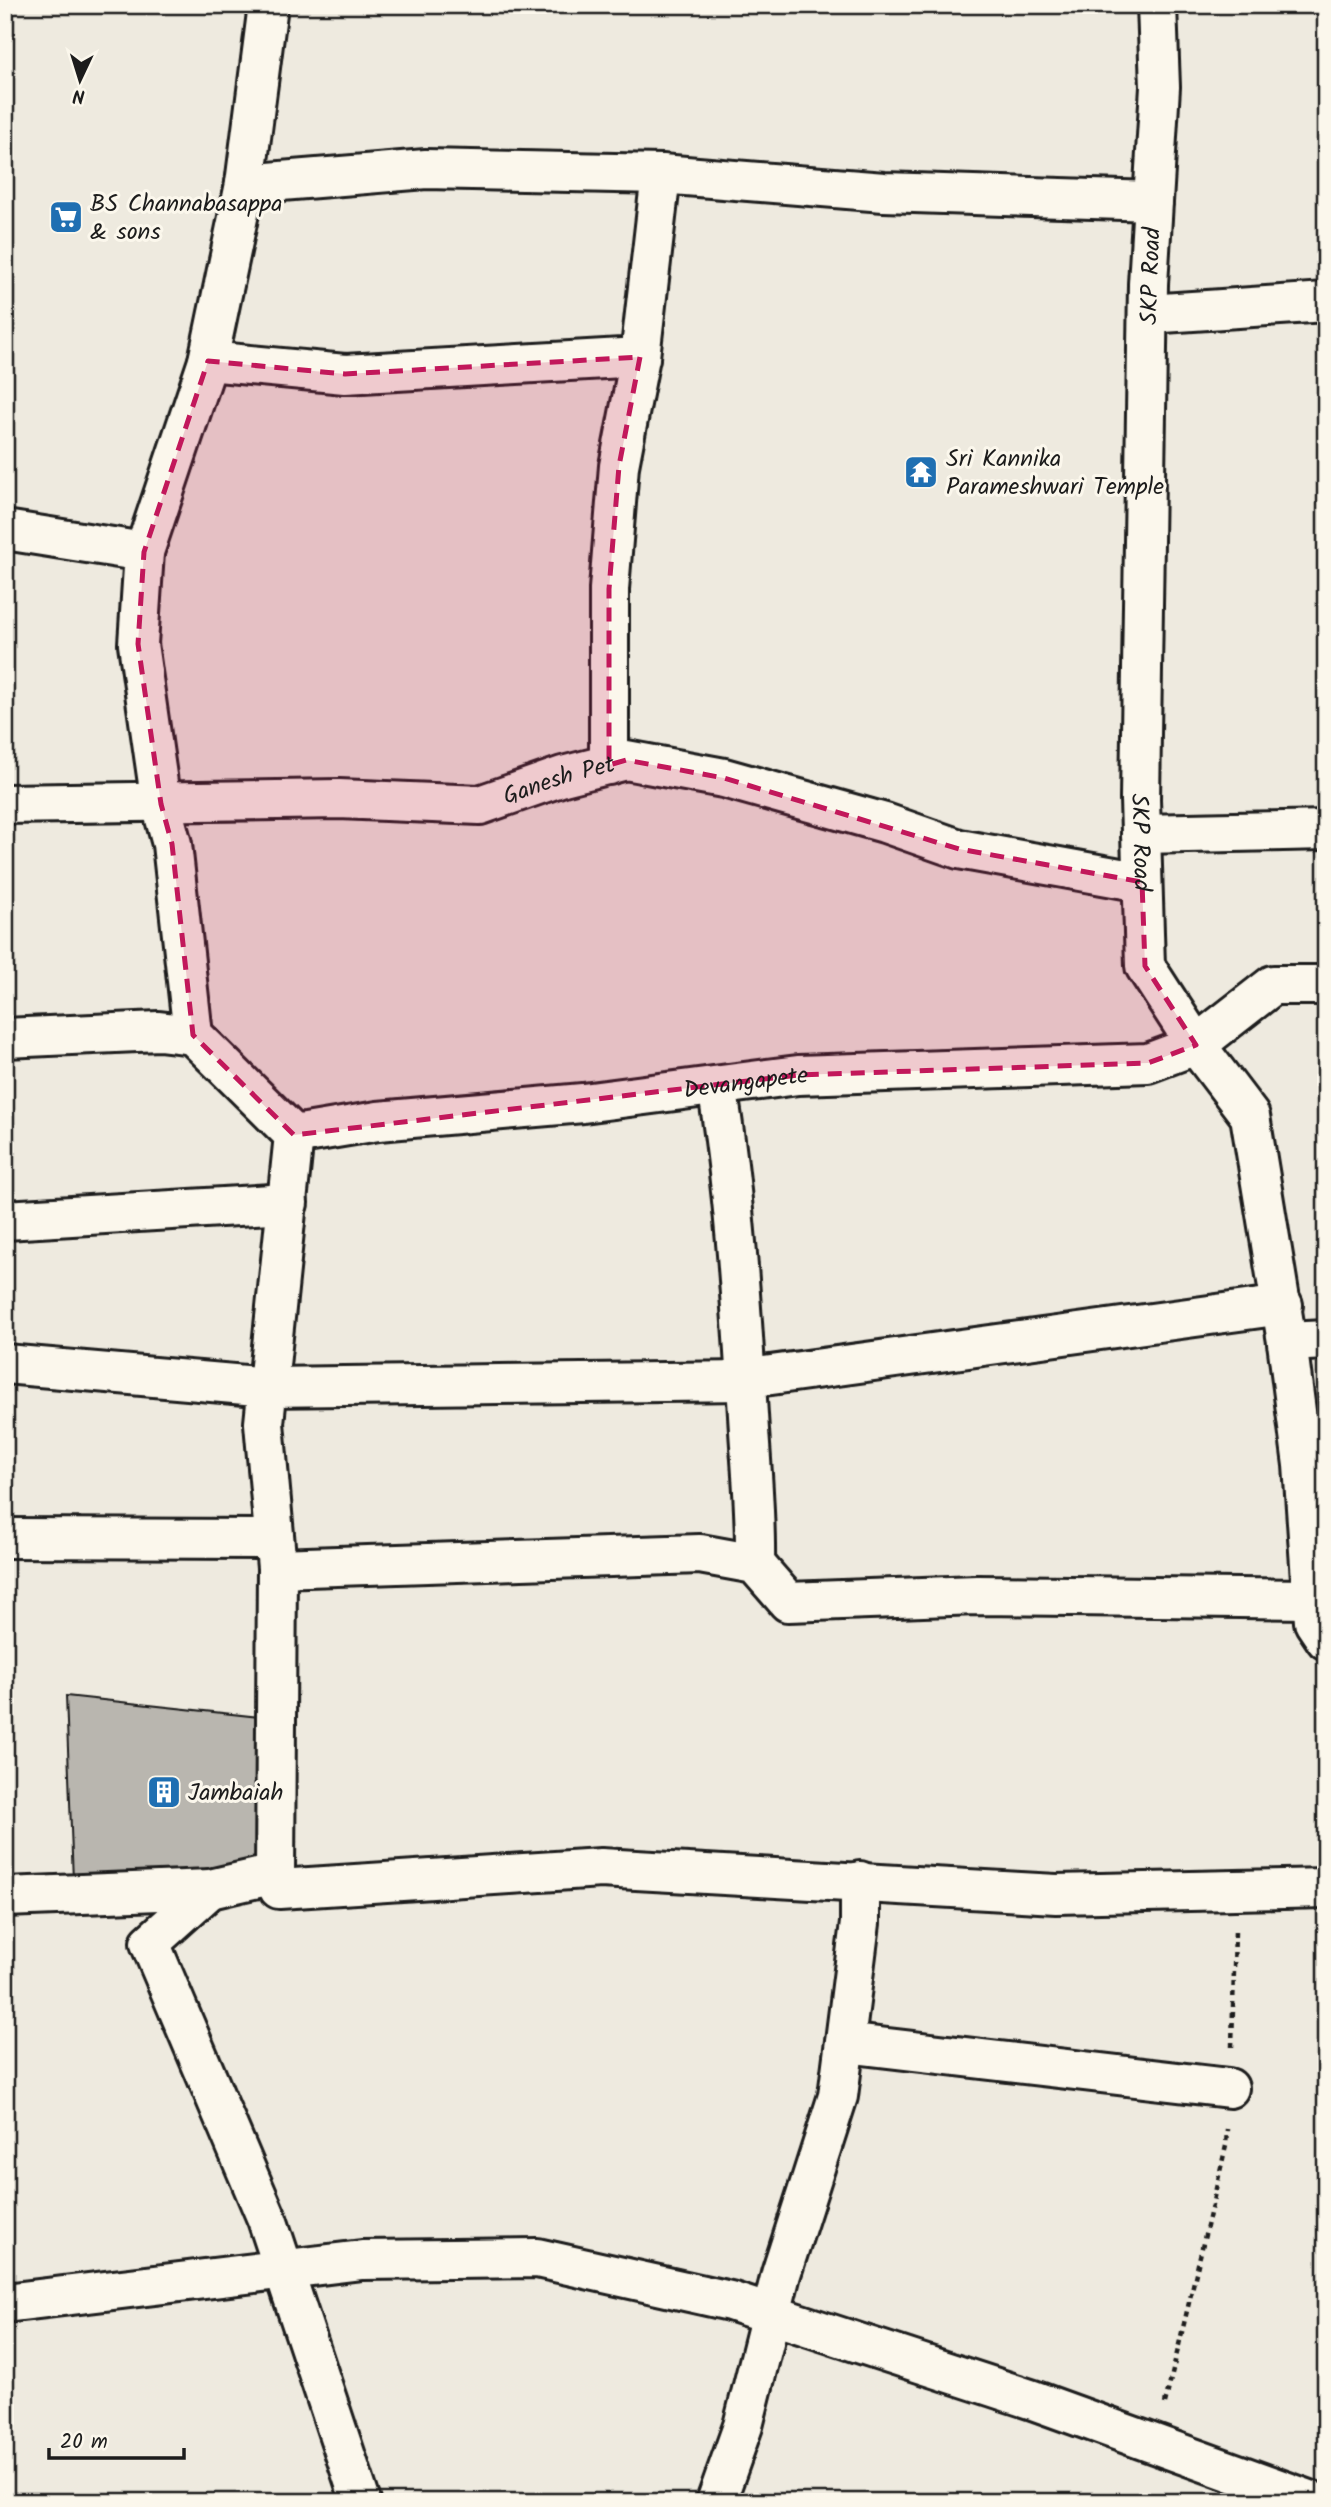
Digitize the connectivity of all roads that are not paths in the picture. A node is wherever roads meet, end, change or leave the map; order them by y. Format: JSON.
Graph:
{"nodes":[{"id":1,"x":268,"y":5,"type":"edge"},
{"id":2,"x":1157,"y":5,"type":"edge"},
{"id":3,"x":661,"y":174,"type":"junction"},
{"id":4,"x":246,"y":184,"type":"junction"},
{"id":5,"x":1153,"y":201,"type":"junction"},
{"id":6,"x":1326,"y":302,"type":"edge"},
{"id":7,"x":1148,"y":314,"type":"junction"},
{"id":8,"x":640,"y":357,"type":"junction"},
{"id":9,"x":208,"y":361,"type":"junction"},
{"id":10,"x":5,"y":530,"type":"edge"},
{"id":11,"x":144,"y":552,"type":"junction"},
{"id":12,"x":609,"y":765,"type":"junction"},
{"id":13,"x":5,"y":804,"type":"edge"},
{"id":14,"x":161,"y":804,"type":"junction"},
{"id":15,"x":1326,"y":830,"type":"edge"},
{"id":16,"x":1141,"y":834,"type":"junction"},
{"id":17,"x":1142,"y":882,"type":"junction"},
{"id":18,"x":1326,"y":985,"type":"edge"},
{"id":19,"x":192,"y":1035,"type":"junction"},
{"id":20,"x":5,"y":1038,"type":"edge"},
{"id":21,"x":1196,"y":1045,"type":"junction"},
{"id":22,"x":717,"y":1086,"type":"junction"},
{"id":23,"x":294,"y":1135,"type":"junction"},
{"id":24,"x":288,"y":1203,"type":"junction"},
{"id":25,"x":5,"y":1220,"type":"edge"},
{"id":26,"x":1285,"y":1323,"type":"junction"},
{"id":27,"x":1326,"y":1340,"type":"edge"},
{"id":28,"x":5,"y":1363,"type":"edge"},
{"id":29,"x":746,"y":1381,"type":"junction"},
{"id":30,"x":268,"y":1387,"type":"junction"},
{"id":31,"x":5,"y":1538,"type":"edge"},
{"id":32,"x":276,"y":1554,"type":"junction"},
{"id":33,"x":755,"y":1564,"type":"junction"},
{"id":34,"x":1312,"y":1599,"type":"junction"},
{"id":35,"x":1326,"y":1640,"type":"edge"},
{"id":36,"x":275,"y":1874,"type":"junction"},
{"id":37,"x":860,"y":1881,"type":"junction"},
{"id":38,"x":1326,"y":1888,"type":"edge"},
{"id":39,"x":210,"y":1889,"type":"junction"},
{"id":40,"x":5,"y":1897,"type":"edge"},
{"id":41,"x":845,"y":2043,"type":"junction"},
{"id":42,"x":1230,"y":2088,"type":"road end"},
{"id":43,"x":285,"y":2269,"type":"junction"},
{"id":44,"x":5,"y":2303,"type":"edge"},
{"id":45,"x":771,"y":2314,"type":"junction"},
{"id":46,"x":361,"y":2502,"type":"edge"},
{"id":47,"x":716,"y":2502,"type":"edge"},
{"id":48,"x":1315,"y":2502,"type":"edge"}],
"edges":[{"from":1,"to":4,"type":"street"},
{"from":2,"to":5,"type":"street","name":"SKP Road"},
{"from":3,"to":4,"type":"street"},
{"from":3,"to":5,"type":"street"},
{"from":3,"to":8,"type":"street"},
{"from":4,"to":9,"type":"street"},
{"from":5,"to":7,"type":"street","name":"SKP Road"},
{"from":6,"to":7,"type":"street"},
{"from":7,"to":16,"type":"street","name":"SKP Road"},
{"from":8,"to":9,"type":"street"},
{"from":8,"to":12,"type":"street"},
{"from":9,"to":11,"type":"street"},
{"from":10,"to":11,"type":"street"},
{"from":11,"to":14,"type":"street"},
{"from":12,"to":14,"type":"street","name":"Ganesh Pet"},
{"from":12,"to":17,"type":"street","name":"Ganesh Pet"},
{"from":13,"to":14,"type":"street","name":"Ganesh Pet"},
{"from":14,"to":19,"type":"street"},
{"from":15,"to":16,"type":"street"},
{"from":16,"to":17,"type":"street","name":"SKP Road"},
{"from":17,"to":21,"type":"street","name":"SKP Road"},
{"from":18,"to":21,"type":"street","name":"Devangapete"},
{"from":19,"to":20,"type":"street"},
{"from":19,"to":23,"type":"street"},
{"from":21,"to":22,"type":"street","name":"Devangapete"},
{"from":21,"to":26,"type":"street","name":"SKP Road"},
{"from":22,"to":23,"type":"street","name":"Devangapete"},
{"from":22,"to":29,"type":"street"},
{"from":23,"to":24,"type":"street"},
{"from":24,"to":25,"type":"street"},
{"from":24,"to":30,"type":"street"},
{"from":26,"to":27,"type":"street"},
{"from":26,"to":29,"type":"street"},
{"from":26,"to":34,"type":"street","name":"SKP Road"},
{"from":28,"to":30,"type":"street"},
{"from":29,"to":30,"type":"street"},
{"from":29,"to":33,"type":"street"},
{"from":30,"to":32,"type":"street"},
{"from":31,"to":32,"type":"street"},
{"from":32,"to":33,"type":"street"},
{"from":32,"to":36,"type":"street"},
{"from":33,"to":34,"type":"street"},
{"from":34,"to":35,"type":"street","name":"SKP Road"},
{"from":36,"to":37,"type":"street"},
{"from":36,"to":39,"type":"street"},
{"from":37,"to":38,"type":"street"},
{"from":37,"to":41,"type":"street"},
{"from":39,"to":40,"type":"street"},
{"from":39,"to":43,"type":"street"},
{"from":41,"to":42,"type":"street"},
{"from":41,"to":45,"type":"street"},
{"from":43,"to":44,"type":"street"},
{"from":43,"to":45,"type":"street"},
{"from":43,"to":46,"type":"street"},
{"from":45,"to":47,"type":"street"},
{"from":45,"to":48,"type":"street"}]}
